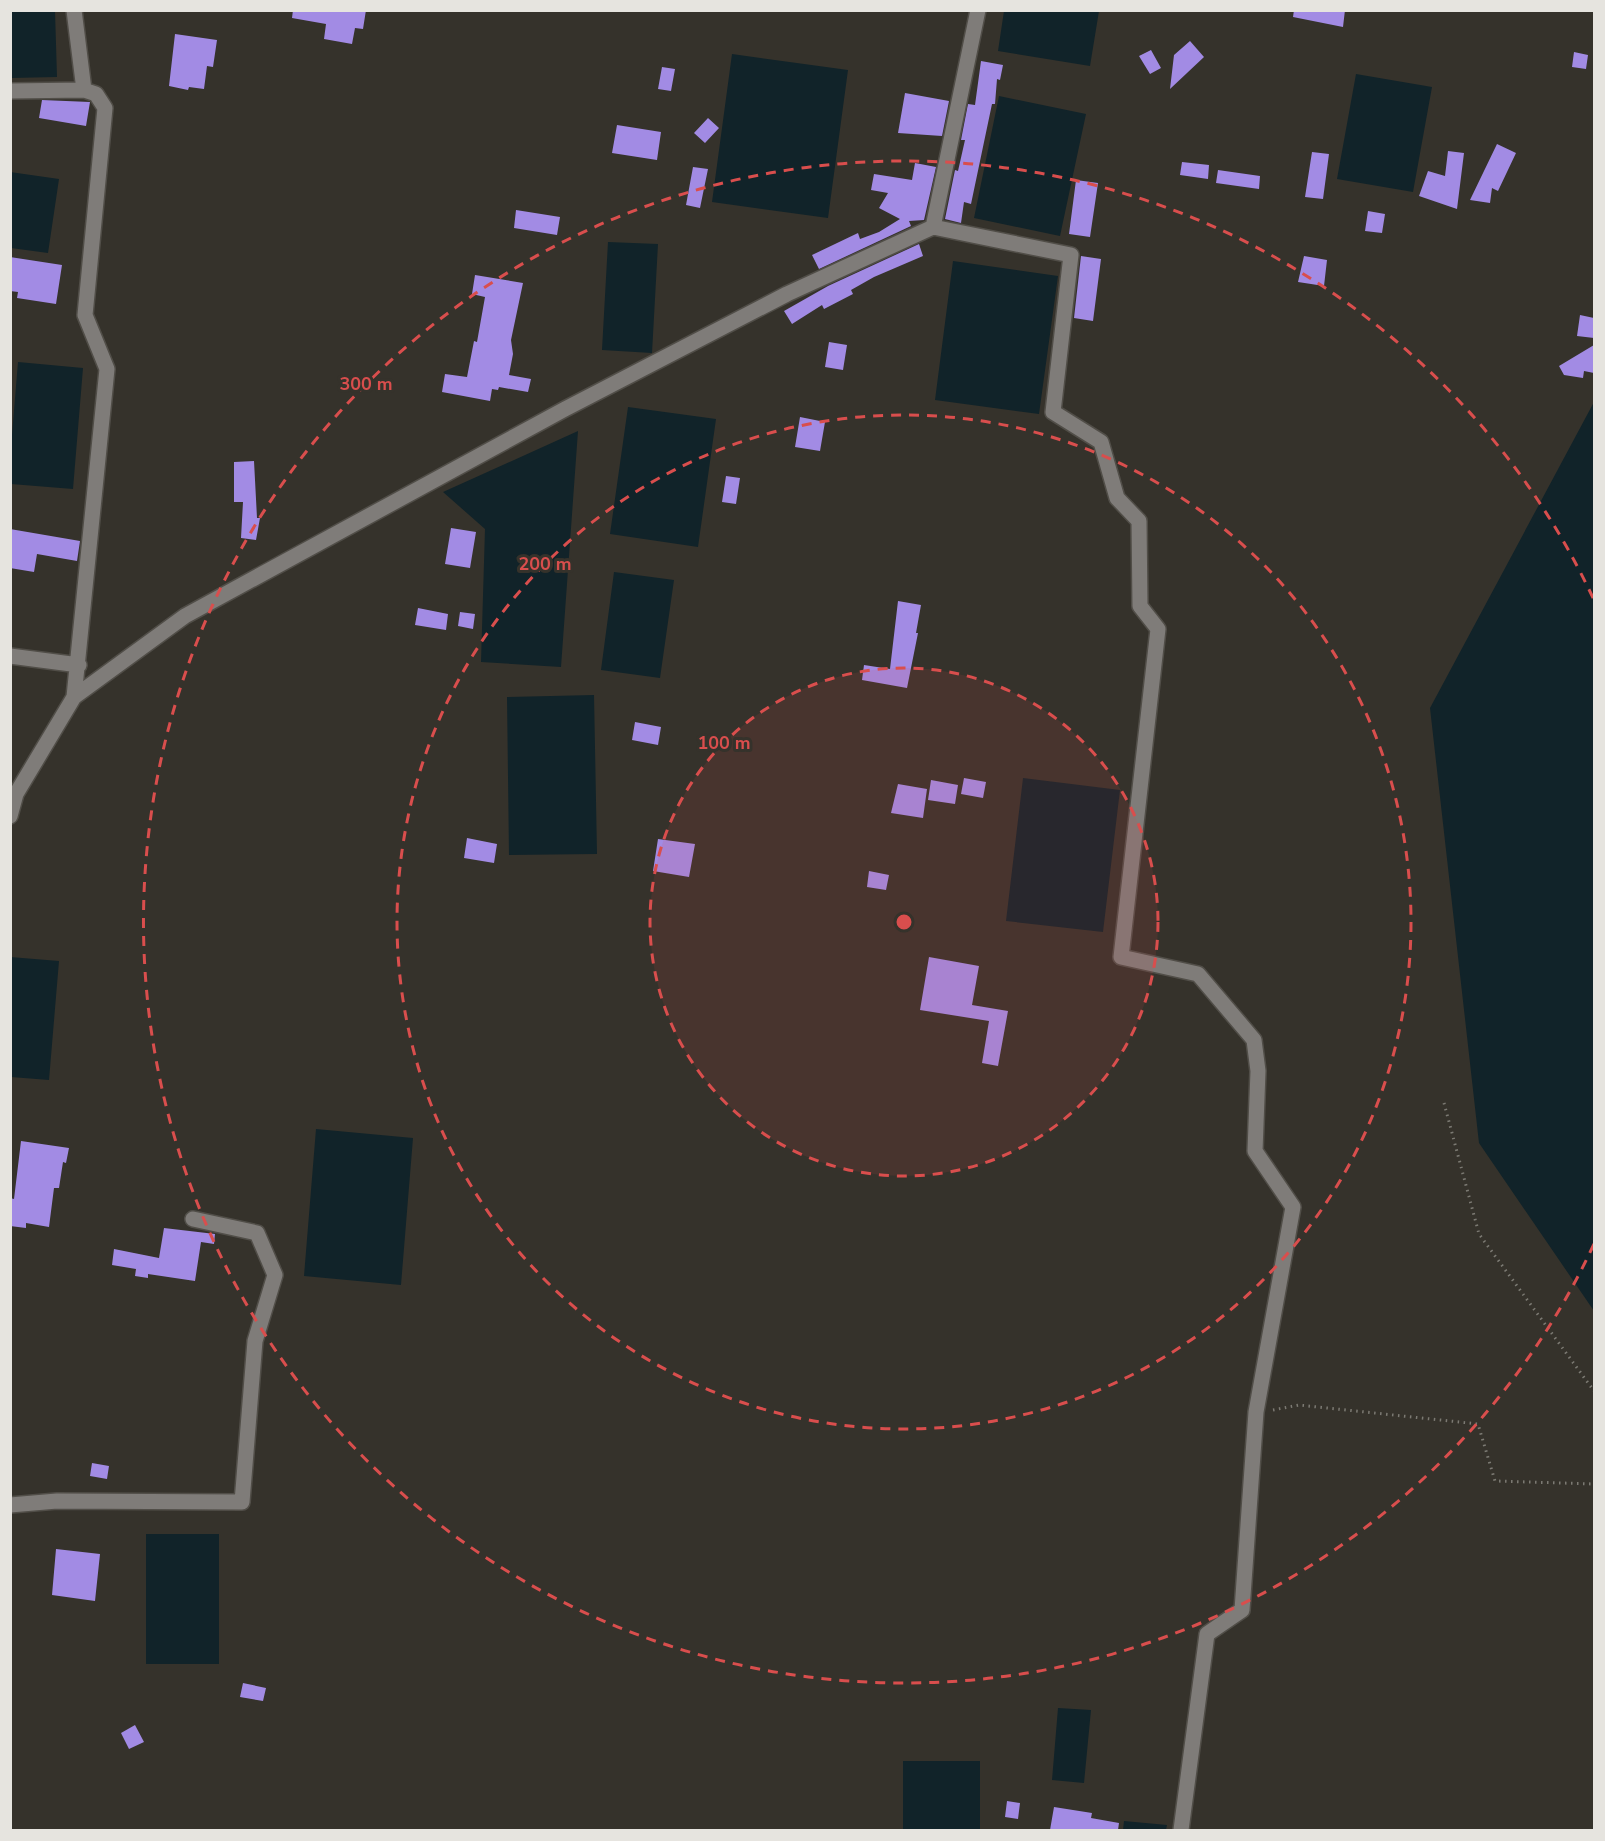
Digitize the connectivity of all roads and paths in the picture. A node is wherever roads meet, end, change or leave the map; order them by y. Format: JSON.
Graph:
{"nodes":[{"id":1,"x":74,"y":10,"type":"edge"},
{"id":2,"x":978,"y":10,"type":"edge"},
{"id":3,"x":84,"y":90,"type":"junction"},
{"id":4,"x":10,"y":91,"type":"edge"},
{"id":5,"x":933,"y":227,"type":"junction"},
{"id":6,"x":10,"y":656,"type":"edge"},
{"id":7,"x":80,"y":665,"type":"junction"},
{"id":8,"x":74,"y":697,"type":"junction"},
{"id":9,"x":10,"y":816,"type":"edge"},
{"id":10,"x":1444,"y":1103,"type":"dead end"},
{"id":11,"x":193,"y":1219,"type":"dead end"},
{"id":12,"x":1594,"y":1391,"type":"edge"},
{"id":13,"x":1256,"y":1412,"type":"junction"},
{"id":14,"x":1594,"y":1484,"type":"edge"},
{"id":15,"x":10,"y":1505,"type":"edge"},
{"id":16,"x":1181,"y":1830,"type":"edge"}],
"edges":[{"from":1,"to":3,"type":"street"},
{"from":2,"to":5,"type":"street"},
{"from":3,"to":4,"type":"street"},
{"from":3,"to":7,"type":"street"},
{"from":5,"to":8,"type":"street"},
{"from":5,"to":13,"type":"street"},
{"from":6,"to":7,"type":"street"},
{"from":7,"to":8,"type":"street"},
{"from":8,"to":9,"type":"street"},
{"from":10,"to":12,"type":"path"},
{"from":11,"to":15,"type":"street"},
{"from":13,"to":14,"type":"path"},
{"from":13,"to":16,"type":"street"}]}
